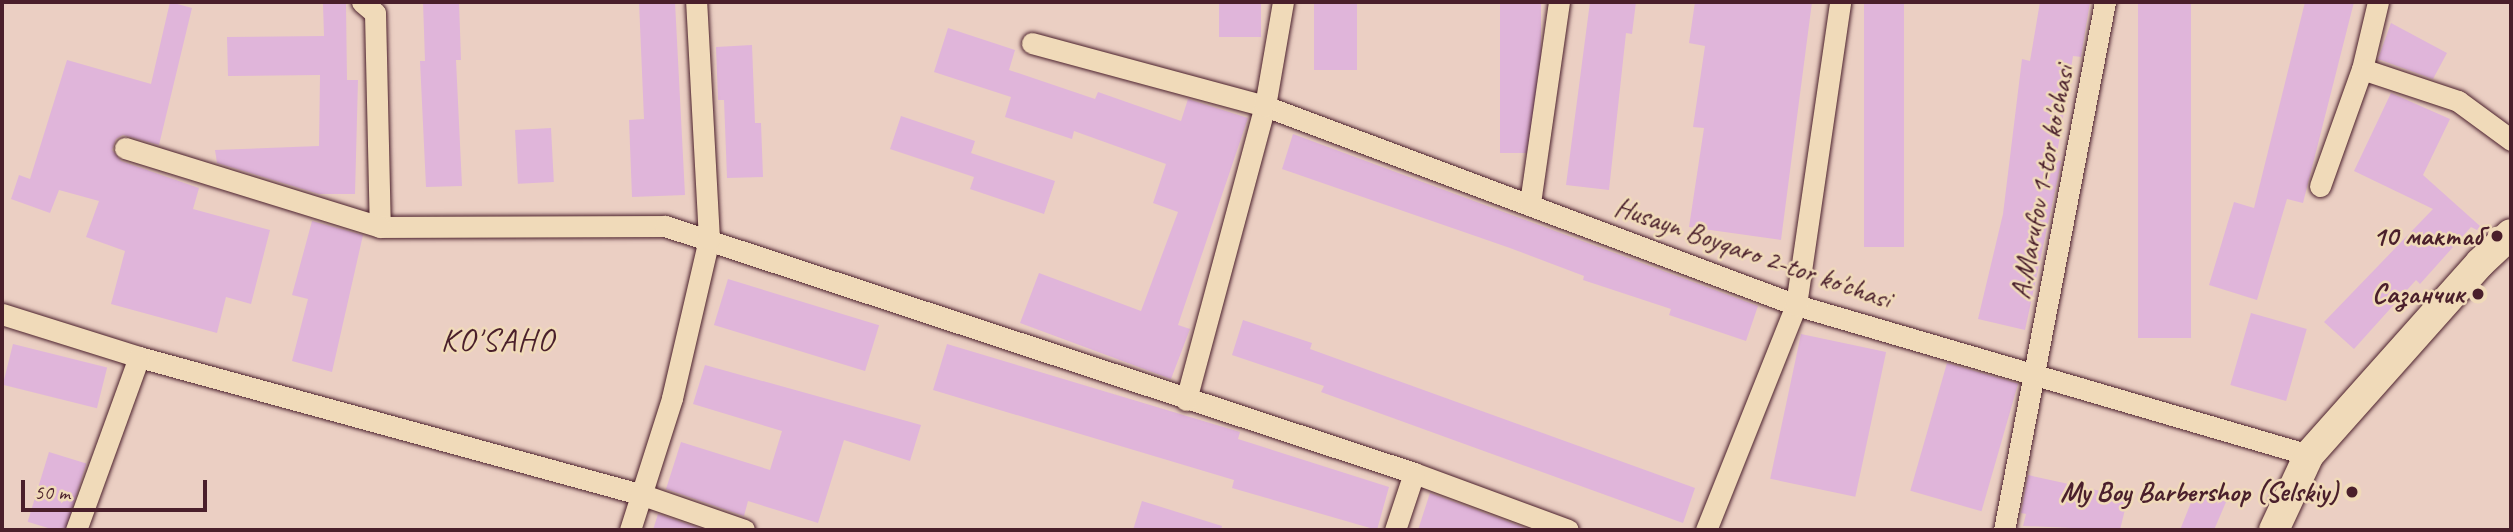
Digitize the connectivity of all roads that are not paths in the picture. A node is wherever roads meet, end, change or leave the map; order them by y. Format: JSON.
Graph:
{"nodes":[{"id":1,"x":362,"y":2,"type":"edge"},
{"id":2,"x":696,"y":2,"type":"edge"},
{"id":3,"x":1283,"y":2,"type":"edge"},
{"id":4,"x":1559,"y":2,"type":"edge"},
{"id":5,"x":1840,"y":2,"type":"edge"},
{"id":6,"x":2105,"y":2,"type":"edge"},
{"id":7,"x":2378,"y":2,"type":"edge"},
{"id":8,"x":1032,"y":43,"type":"dead end"},
{"id":9,"x":2362,"y":69,"type":"junction"},
{"id":10,"x":1265,"y":106,"type":"junction"},
{"id":11,"x":2511,"y":140,"type":"edge"},
{"id":12,"x":125,"y":148,"type":"dead end"},
{"id":13,"x":2320,"y":186,"type":"dead end"},
{"id":14,"x":1530,"y":203,"type":"junction"},
{"id":15,"x":380,"y":227,"type":"junction"},
{"id":16,"x":2511,"y":234,"type":"edge"},
{"id":17,"x":709,"y":239,"type":"junction"},
{"id":18,"x":1796,"y":304,"type":"junction"},
{"id":19,"x":2,"y":314,"type":"edge"},
{"id":20,"x":139,"y":357,"type":"junction"},
{"id":21,"x":2034,"y":373,"type":"junction"},
{"id":22,"x":1186,"y":400,"type":"junction"},
{"id":23,"x":2309,"y":455,"type":"junction"},
{"id":24,"x":1414,"y":473,"type":"junction"},
{"id":25,"x":642,"y":495,"type":"junction"},
{"id":26,"x":76,"y":530,"type":"edge"},
{"id":27,"x":630,"y":530,"type":"edge"},
{"id":28,"x":744,"y":530,"type":"edge"},
{"id":29,"x":1395,"y":530,"type":"edge"},
{"id":30,"x":1568,"y":530,"type":"edge"},
{"id":31,"x":1706,"y":530,"type":"edge"},
{"id":32,"x":2004,"y":530,"type":"edge"},
{"id":33,"x":2274,"y":530,"type":"edge"}],
"edges":[{"from":1,"to":15,"type":"street"},
{"from":2,"to":17,"type":"street"},
{"from":3,"to":10,"type":"street"},
{"from":4,"to":14,"type":"street"},
{"from":5,"to":18,"type":"street"},
{"from":6,"to":21,"type":"street","name":"A.Marufov 1-tor ko'chasi"},
{"from":7,"to":9,"type":"street"},
{"from":8,"to":10,"type":"street","name":"Husayn Boyqaro 2-tor ko'chasi"},
{"from":9,"to":11,"type":"street"},
{"from":9,"to":13,"type":"street"},
{"from":10,"to":14,"type":"street","name":"Husayn Boyqaro 2-tor ko'chasi"},
{"from":10,"to":22,"type":"street"},
{"from":12,"to":15,"type":"street"},
{"from":14,"to":18,"type":"street","name":"Husayn Boyqaro 2-tor ko'chasi"},
{"from":15,"to":17,"type":"street"},
{"from":16,"to":23,"type":"main road"},
{"from":17,"to":22,"type":"street"},
{"from":17,"to":25,"type":"street"},
{"from":18,"to":21,"type":"street","name":"Husayn Boyqaro 2-tor ko'chasi"},
{"from":18,"to":31,"type":"street"},
{"from":19,"to":20,"type":"street"},
{"from":20,"to":25,"type":"street"},
{"from":20,"to":26,"type":"street"},
{"from":21,"to":23,"type":"street","name":"Husayn Boyqaro 2-tor ko'chasi"},
{"from":21,"to":32,"type":"street","name":"A.Marufov 1-tor ko'chasi"},
{"from":22,"to":24,"type":"street"},
{"from":23,"to":33,"type":"main road"},
{"from":24,"to":29,"type":"street"},
{"from":24,"to":30,"type":"street"},
{"from":25,"to":27,"type":"street"},
{"from":25,"to":28,"type":"street"}]}
